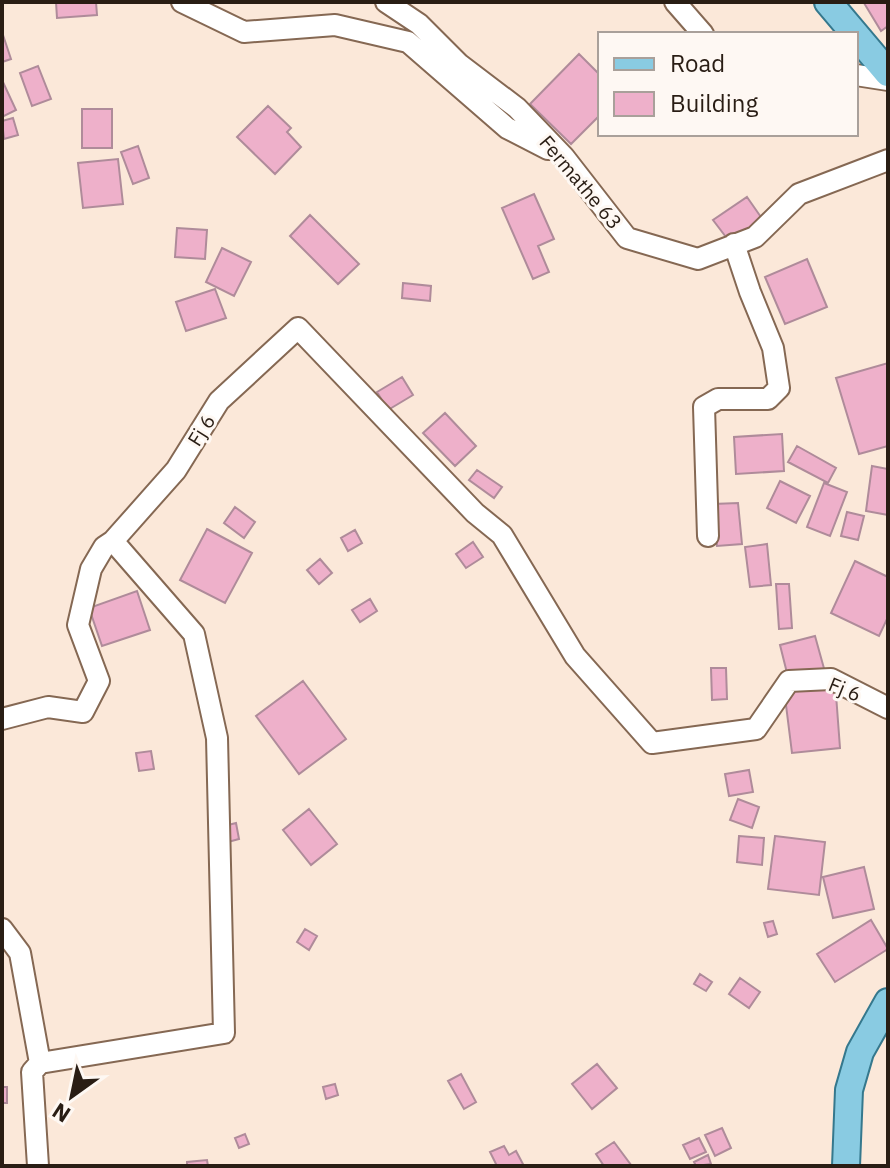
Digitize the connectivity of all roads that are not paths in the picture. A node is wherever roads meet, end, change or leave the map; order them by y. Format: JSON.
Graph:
{"nodes":[{"id":1,"x":182,"y":2,"type":"edge"},
{"id":2,"x":386,"y":2,"type":"edge"},
{"id":3,"x":675,"y":2,"type":"edge"},
{"id":4,"x":828,"y":2,"type":"edge"},
{"id":5,"x":701,"y":32,"type":"edge"},
{"id":6,"x":853,"y":32,"type":"edge"},
{"id":7,"x":858,"y":38,"type":"edge"},
{"id":8,"x":888,"y":73,"type":"edge"},
{"id":9,"x":858,"y":75,"type":"edge"},
{"id":10,"x":888,"y":80,"type":"edge"},
{"id":11,"x":564,"y":157,"type":"junction"},
{"id":12,"x":888,"y":160,"type":"edge"},
{"id":13,"x":734,"y":244,"type":"junction"},
{"id":14,"x":708,"y":536,"type":"dead end"},
{"id":15,"x":113,"y":541,"type":"junction"},
{"id":16,"x":888,"y":708,"type":"edge"},
{"id":17,"x":2,"y":719,"type":"edge"},
{"id":18,"x":2,"y":929,"type":"edge"},
{"id":19,"x":888,"y":1002,"type":"edge"},
{"id":20,"x":40,"y":1063,"type":"junction"},
{"id":21,"x":38,"y":1166,"type":"edge"},
{"id":22,"x":846,"y":1166,"type":"edge"}],
"edges":[{"from":1,"to":11,"type":"street"},
{"from":2,"to":11,"type":"street","name":"Fermathe 63"},
{"from":3,"to":5,"type":"street"},
{"from":4,"to":6,"type":"main road"},
{"from":7,"to":8,"type":"main road"},
{"from":9,"to":10,"type":"street"},
{"from":11,"to":13,"type":"street","name":"Fermathe 63"},
{"from":12,"to":13,"type":"street","name":"Fermathe 63"},
{"from":13,"to":14,"type":"street"},
{"from":15,"to":16,"type":"street","name":"Fj 6"},
{"from":15,"to":17,"type":"street"},
{"from":15,"to":20,"type":"street"},
{"from":18,"to":20,"type":"street"},
{"from":19,"to":22,"type":"main road"},
{"from":20,"to":21,"type":"street"}]}
